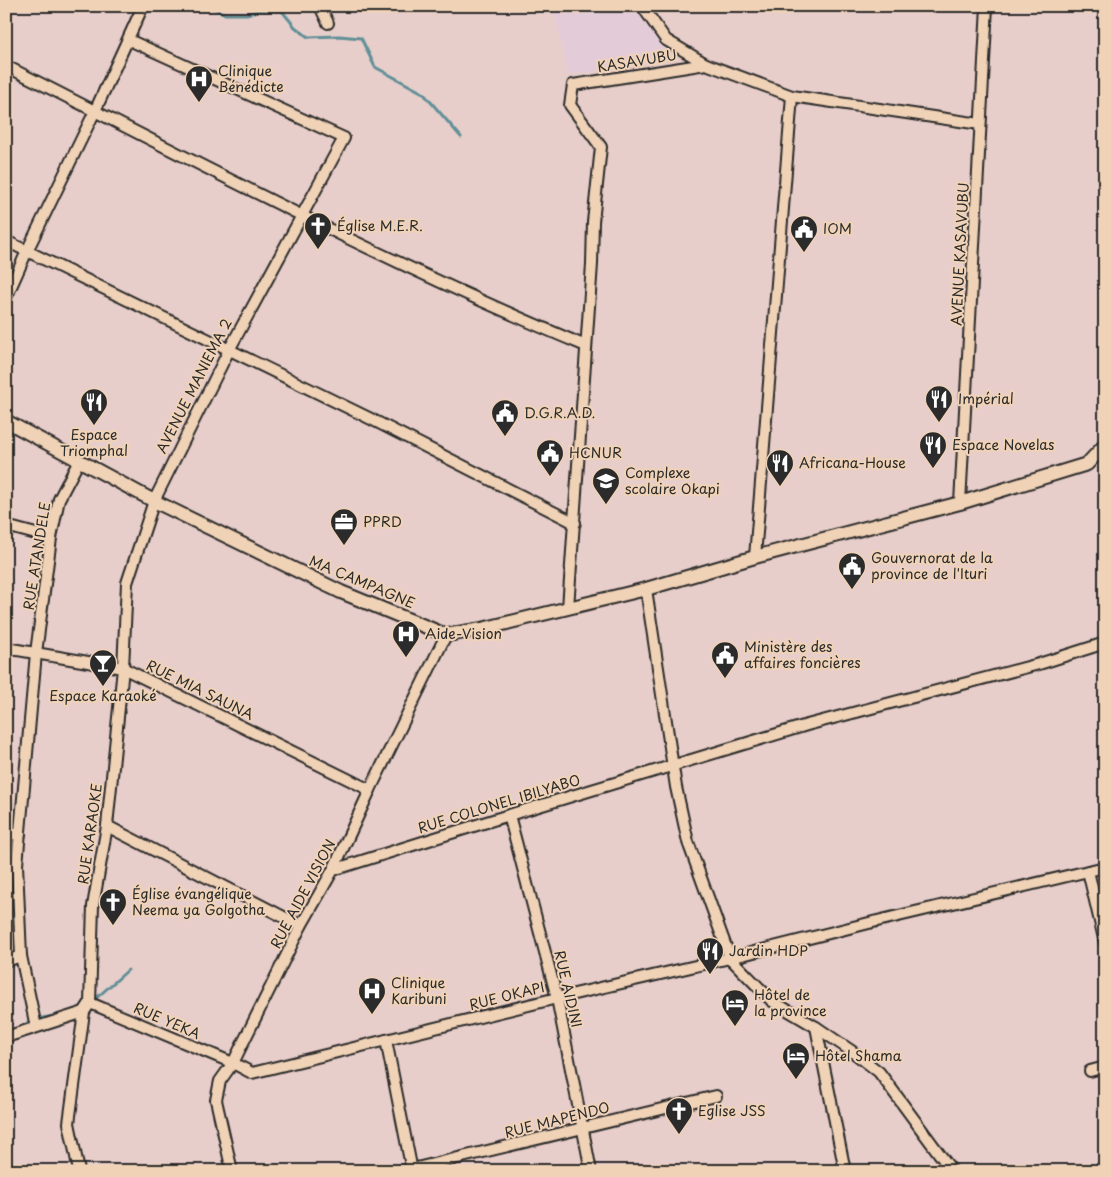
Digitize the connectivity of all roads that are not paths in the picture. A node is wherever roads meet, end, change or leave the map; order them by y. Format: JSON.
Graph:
{"nodes":[{"id":1,"x":143,"y":6,"type":"edge"},
{"id":2,"x":320,"y":6,"type":"edge"},
{"id":3,"x":642,"y":6,"type":"edge"},
{"id":4,"x":987,"y":6,"type":"edge"},
{"id":5,"x":328,"y":23,"type":"dead end"},
{"id":6,"x":128,"y":40,"type":"junction"},
{"id":7,"x":706,"y":64,"type":"junction"},
{"id":8,"x":6,"y":66,"type":"edge"},
{"id":9,"x":792,"y":96,"type":"junction"},
{"id":10,"x":95,"y":111,"type":"junction"},
{"id":11,"x":980,"y":124,"type":"junction"},
{"id":12,"x":301,"y":215,"type":"junction"},
{"id":13,"x":6,"y":241,"type":"edge"},
{"id":14,"x":27,"y":251,"type":"junction"},
{"id":15,"x":6,"y":298,"type":"edge"},
{"id":16,"x":586,"y":346,"type":"junction"},
{"id":17,"x":229,"y":350,"type":"junction"},
{"id":18,"x":6,"y":421,"type":"edge"},
{"id":19,"x":1105,"y":445,"type":"edge"},
{"id":20,"x":79,"y":461,"type":"junction"},
{"id":21,"x":154,"y":501,"type":"junction"},
{"id":22,"x":960,"y":503,"type":"junction"},
{"id":23,"x":575,"y":523,"type":"junction"},
{"id":24,"x":6,"y":526,"type":"edge"},
{"id":25,"x":51,"y":538,"type":"junction"},
{"id":26,"x":756,"y":557,"type":"junction"},
{"id":27,"x":646,"y":589,"type":"junction"},
{"id":28,"x":568,"y":608,"type":"junction"},
{"id":29,"x":446,"y":635,"type":"junction"},
{"id":30,"x":1105,"y":643,"type":"edge"},
{"id":31,"x":6,"y":648,"type":"edge"},
{"id":32,"x":36,"y":653,"type":"junction"},
{"id":33,"x":123,"y":668,"type":"junction"},
{"id":34,"x":674,"y":765,"type":"junction"},
{"id":35,"x":370,"y":790,"type":"junction"},
{"id":36,"x":509,"y":814,"type":"junction"},
{"id":37,"x":107,"y":826,"type":"junction"},
{"id":38,"x":6,"y":834,"type":"edge"},
{"id":39,"x":20,"y":834,"type":"junction"},
{"id":40,"x":1105,"y":867,"type":"edge"},
{"id":41,"x":333,"y":870,"type":"junction"},
{"id":42,"x":1088,"y":871,"type":"junction"},
{"id":43,"x":301,"y":926,"type":"junction"},
{"id":44,"x":1105,"y":943,"type":"edge"},
{"id":45,"x":21,"y":956,"type":"junction"},
{"id":46,"x":730,"y":958,"type":"junction"},
{"id":47,"x":6,"y":960,"type":"edge"},
{"id":48,"x":557,"y":998,"type":"junction"},
{"id":49,"x":90,"y":1004,"type":"junction"},
{"id":50,"x":84,"y":1012,"type":"junction"},
{"id":51,"x":34,"y":1022,"type":"junction"},
{"id":52,"x":816,"y":1027,"type":"junction"},
{"id":53,"x":6,"y":1037,"type":"edge"},
{"id":54,"x":386,"y":1040,"type":"junction"},
{"id":55,"x":234,"y":1063,"type":"junction"},
{"id":56,"x":1105,"y":1067,"type":"edge"},
{"id":57,"x":1090,"y":1071,"type":"dead end"},
{"id":58,"x":716,"y":1096,"type":"dead end"},
{"id":59,"x":583,"y":1128,"type":"junction"},
{"id":60,"x":409,"y":1170,"type":"edge"},
{"id":61,"x":79,"y":1171,"type":"edge"},
{"id":62,"x":232,"y":1171,"type":"edge"},
{"id":63,"x":592,"y":1171,"type":"edge"},
{"id":64,"x":845,"y":1171,"type":"edge"},
{"id":65,"x":952,"y":1171,"type":"edge"}],
"edges":[{"from":1,"to":6,"type":"street"},
{"from":2,"to":5,"type":"street"},
{"from":3,"to":7,"type":"street"},
{"from":4,"to":11,"type":"street","name":"AVENUE KASAVUBU"},
{"from":6,"to":10,"type":"street"},
{"from":6,"to":12,"type":"street","name":"AVENUE MANIEMA 2"},
{"from":7,"to":9,"type":"street"},
{"from":7,"to":16,"type":"street","name":"KASAVUBU"},
{"from":8,"to":10,"type":"street"},
{"from":9,"to":11,"type":"street"},
{"from":9,"to":26,"type":"street"},
{"from":10,"to":12,"type":"street"},
{"from":10,"to":14,"type":"street"},
{"from":11,"to":22,"type":"street","name":"AVENUE KASAVUBU"},
{"from":12,"to":16,"type":"street"},
{"from":12,"to":17,"type":"street","name":"AVENUE MANIEMA 2"},
{"from":13,"to":14,"type":"street"},
{"from":14,"to":15,"type":"street"},
{"from":14,"to":17,"type":"street"},
{"from":16,"to":23,"type":"street"},
{"from":17,"to":21,"type":"street","name":"AVENUE MANIEMA 2"},
{"from":17,"to":23,"type":"street"},
{"from":18,"to":20,"type":"street"},
{"from":19,"to":22,"type":"street"},
{"from":20,"to":21,"type":"street"},
{"from":20,"to":25,"type":"street","name":"RUE ATANDELE"},
{"from":21,"to":29,"type":"street","name":"MA CAMPAGNE"},
{"from":21,"to":33,"type":"street","name":"RUE KARAOKE"},
{"from":22,"to":26,"type":"street"},
{"from":23,"to":28,"type":"street"},
{"from":24,"to":25,"type":"street"},
{"from":25,"to":32,"type":"street","name":"RUE ATANDELE"},
{"from":26,"to":27,"type":"street"},
{"from":27,"to":28,"type":"street"},
{"from":27,"to":34,"type":"street"},
{"from":28,"to":29,"type":"street"},
{"from":29,"to":35,"type":"street","name":"RUE AIDE VISION"},
{"from":30,"to":34,"type":"street","name":"RUE COLONEL IBILYABO"},
{"from":31,"to":32,"type":"street","name":"RUE MIA SAUNA"},
{"from":32,"to":33,"type":"street","name":"RUE MIA SAUNA"},
{"from":32,"to":39,"type":"street","name":"RUE ATANDELE"},
{"from":33,"to":35,"type":"street","name":"RUE MIA SAUNA"},
{"from":33,"to":37,"type":"street","name":"RUE KARAOKE"},
{"from":34,"to":36,"type":"street","name":"RUE COLONEL IBILYABO"},
{"from":34,"to":46,"type":"street"},
{"from":35,"to":41,"type":"street","name":"RUE AIDE VISION"},
{"from":36,"to":41,"type":"street","name":"RUE COLONEL IBILYABO"},
{"from":36,"to":48,"type":"street","name":"RUE AIDINI"},
{"from":37,"to":43,"type":"street"},
{"from":37,"to":49,"type":"street","name":"RUE KARAOKE"},
{"from":38,"to":39,"type":"street"},
{"from":39,"to":45,"type":"street","name":"RUE ATANDELE"},
{"from":40,"to":42,"type":"street","name":"RUE OKAPI"},
{"from":41,"to":43,"type":"street","name":"RUE AIDE VISION"},
{"from":42,"to":44,"type":"street"},
{"from":42,"to":46,"type":"street","name":"RUE OKAPI"},
{"from":43,"to":55,"type":"street","name":"RUE AIDE VISION"},
{"from":45,"to":47,"type":"street"},
{"from":45,"to":51,"type":"street","name":"RUE ATANDELE"},
{"from":46,"to":48,"type":"street","name":"RUE OKAPI"},
{"from":46,"to":52,"type":"street"},
{"from":48,"to":54,"type":"street","name":"RUE OKAPI"},
{"from":48,"to":59,"type":"street","name":"RUE AIDINI"},
{"from":49,"to":50,"type":"street"},
{"from":49,"to":55,"type":"street","name":"RUE YEKA"},
{"from":50,"to":51,"type":"street"},
{"from":50,"to":61,"type":"street"},
{"from":51,"to":53,"type":"street"},
{"from":52,"to":64,"type":"street"},
{"from":52,"to":65,"type":"street"},
{"from":54,"to":55,"type":"street","name":"RUE OKAPI"},
{"from":54,"to":60,"type":"street"},
{"from":55,"to":62,"type":"street","name":"RUE AIDE VISION"},
{"from":56,"to":57,"type":"street"},
{"from":58,"to":59,"type":"street","name":"RUE MAPENDO"},
{"from":59,"to":60,"type":"street","name":"RUE MAPENDO"},
{"from":59,"to":63,"type":"street","name":"RUE AIDINI"}]}
